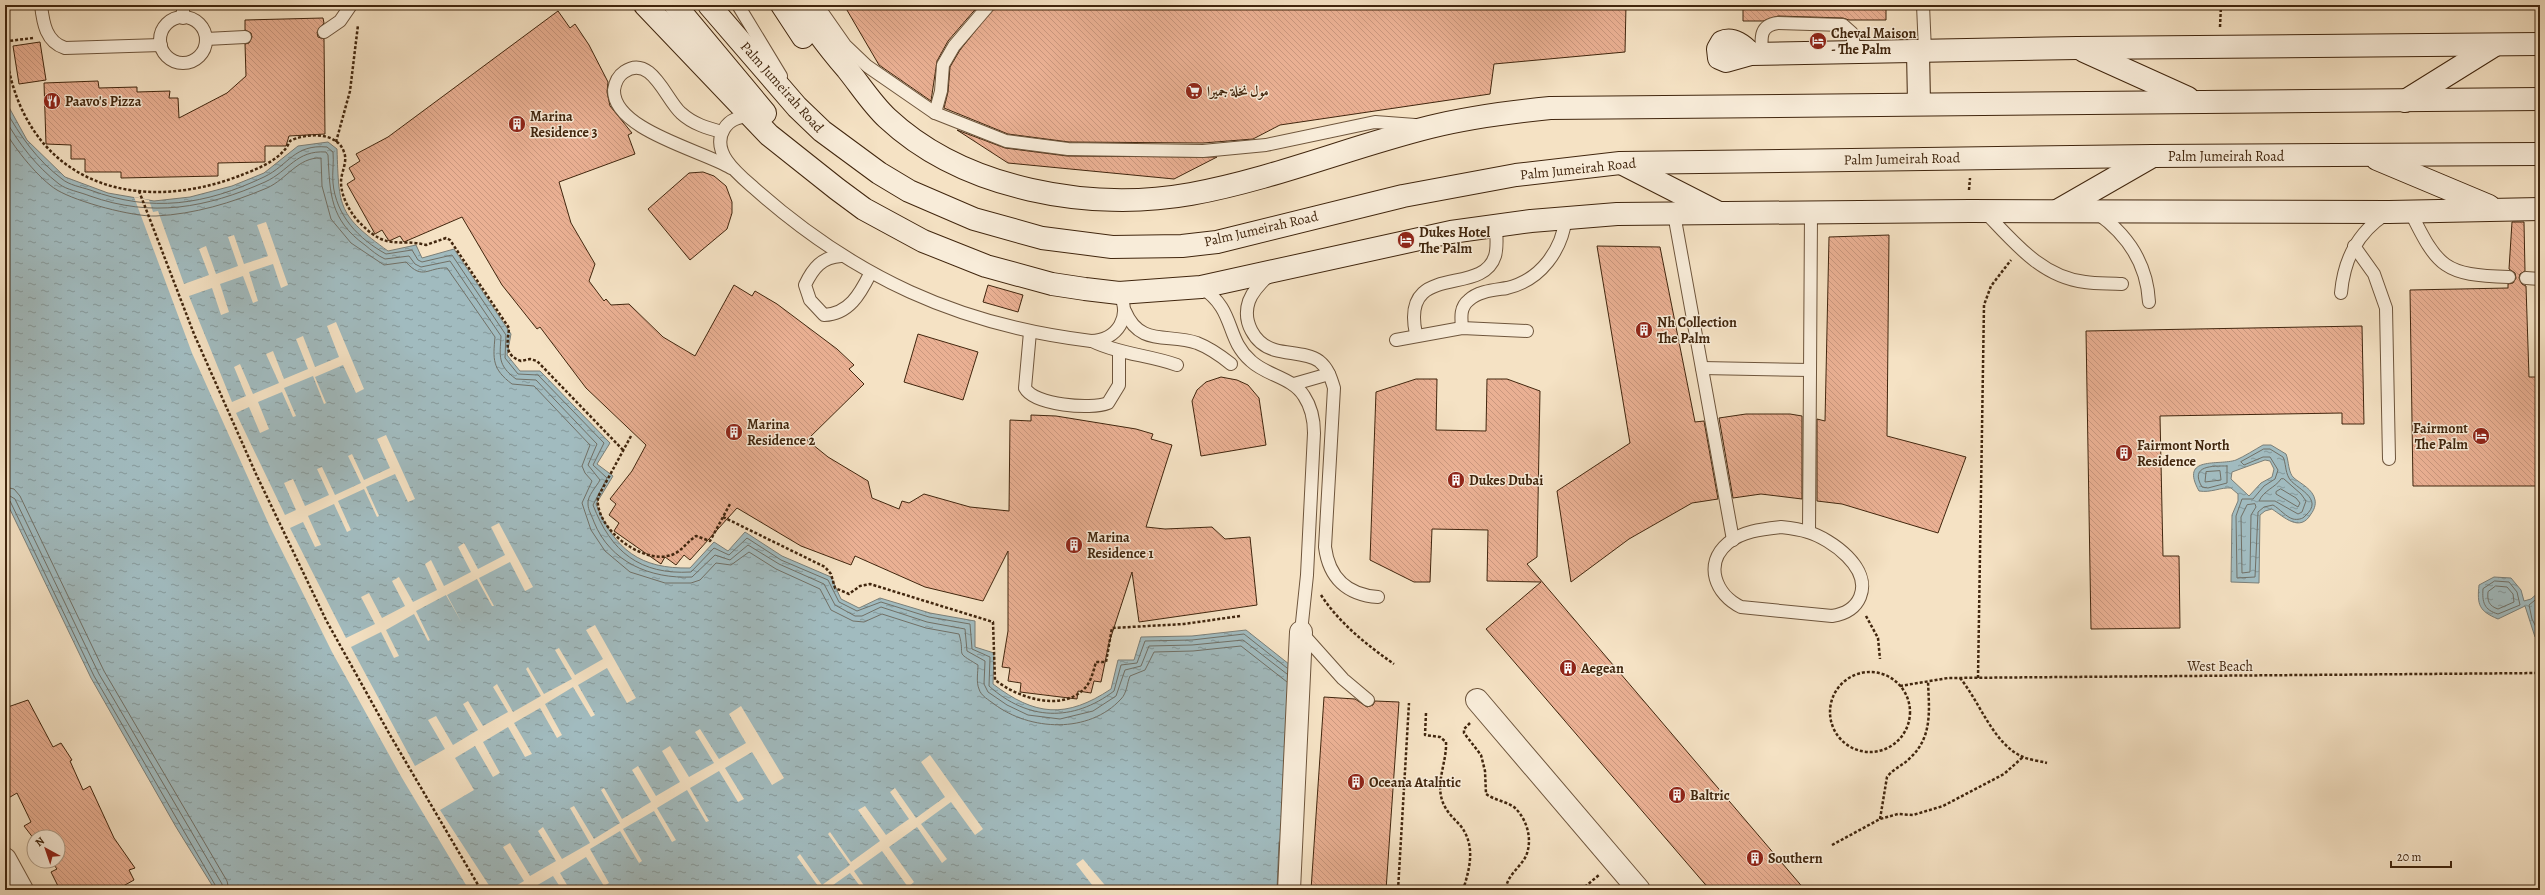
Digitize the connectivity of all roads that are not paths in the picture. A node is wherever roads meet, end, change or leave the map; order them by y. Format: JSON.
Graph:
{"nodes":[{"id":1,"x":41,"y":5,"type":"edge"},
{"id":2,"x":183,"y":5,"type":"edge"},
{"id":3,"x":351,"y":5,"type":"edge"},
{"id":4,"x":645,"y":5,"type":"edge"},
{"id":5,"x":675,"y":5,"type":"edge"},
{"id":6,"x":709,"y":5,"type":"edge"},
{"id":7,"x":738,"y":5,"type":"edge"},
{"id":8,"x":782,"y":5,"type":"edge"},
{"id":9,"x":800,"y":5,"type":"edge"},
{"id":10,"x":817,"y":5,"type":"edge"},
{"id":11,"x":989,"y":5,"type":"edge"},
{"id":12,"x":1917,"y":5,"type":"edge"},
{"id":13,"x":1923,"y":5,"type":"edge"},
{"id":14,"x":183,"y":18,"type":"junction"},
{"id":15,"x":324,"y":32,"type":"dead end"},
{"id":16,"x":245,"y":37,"type":"dead end"},
{"id":17,"x":206,"y":39,"type":"junction"},
{"id":18,"x":2495,"y":44,"type":"junction"},
{"id":19,"x":2540,"y":44,"type":"edge"},
{"id":20,"x":161,"y":45,"type":"junction"},
{"id":21,"x":2077,"y":48,"type":"junction"},
{"id":22,"x":1921,"y":51,"type":"junction"},
{"id":23,"x":1855,"y":53,"type":"junction"},
{"id":24,"x":1756,"y":54,"type":"joint"},
{"id":25,"x":2540,"y":99,"type":"edge"},
{"id":26,"x":2194,"y":101,"type":"junction"},
{"id":27,"x":2405,"y":101,"type":"junction"},
{"id":28,"x":1919,"y":104,"type":"junction"},
{"id":29,"x":797,"y":107,"type":"junction"},
{"id":30,"x":935,"y":114,"type":"junction"},
{"id":31,"x":750,"y":116,"type":"junction"},
{"id":32,"x":887,"y":118,"type":"junction"},
{"id":33,"x":1431,"y":127,"type":"junction"},
{"id":34,"x":722,"y":132,"type":"junction"},
{"id":35,"x":2540,"y":154,"type":"edge"},
{"id":36,"x":2152,"y":156,"type":"junction"},
{"id":37,"x":2369,"y":156,"type":"junction"},
{"id":38,"x":1620,"y":163,"type":"junction"},
{"id":39,"x":810,"y":168,"type":"junction"},
{"id":40,"x":734,"y":170,"type":"junction"},
{"id":41,"x":2496,"y":209,"type":"junction"},
{"id":42,"x":2540,"y":209,"type":"edge"},
{"id":43,"x":1984,"y":211,"type":"junction"},
{"id":44,"x":2057,"y":211,"type":"junction"},
{"id":45,"x":2410,"y":211,"type":"junction"},
{"id":46,"x":2096,"y":212,"type":"junction"},
{"id":47,"x":2389,"y":212,"type":"junction"},
{"id":48,"x":1674,"y":214,"type":"junction"},
{"id":49,"x":1720,"y":214,"type":"junction"},
{"id":50,"x":1811,"y":214,"type":"junction"},
{"id":51,"x":1566,"y":217,"type":"junction"},
{"id":52,"x":1496,"y":225,"type":"junction"},
{"id":53,"x":2354,"y":246,"type":"junction"},
{"id":54,"x":841,"y":256,"type":"junction"},
{"id":55,"x":870,"y":274,"type":"junction"},
{"id":56,"x":1270,"y":274,"type":"junction"},
{"id":57,"x":2508,"y":278,"type":"dead end"},
{"id":58,"x":2526,"y":278,"type":"dead end"},
{"id":59,"x":2540,"y":278,"type":"edge"},
{"id":60,"x":2122,"y":284,"type":"dead end"},
{"id":61,"x":1201,"y":287,"type":"junction"},
{"id":62,"x":2341,"y":294,"type":"dead end"},
{"id":63,"x":1122,"y":302,"type":"junction"},
{"id":64,"x":2149,"y":302,"type":"dead end"},
{"id":65,"x":1462,"y":328,"type":"junction"},
{"id":66,"x":1527,"y":331,"type":"dead end"},
{"id":67,"x":1030,"y":332,"type":"junction"},
{"id":68,"x":1416,"y":334,"type":"junction"},
{"id":69,"x":1396,"y":340,"type":"dead end"},
{"id":70,"x":1091,"y":341,"type":"junction"},
{"id":71,"x":1119,"y":351,"type":"junction"},
{"id":72,"x":1231,"y":364,"type":"dead end"},
{"id":73,"x":1177,"y":366,"type":"dead end"},
{"id":74,"x":1702,"y":368,"type":"junction"},
{"id":75,"x":1810,"y":370,"type":"junction"},
{"id":76,"x":1329,"y":374,"type":"junction"},
{"id":77,"x":1294,"y":384,"type":"junction"},
{"id":78,"x":2389,"y":459,"type":"dead end"},
{"id":79,"x":1809,"y":532,"type":"junction"},
{"id":80,"x":1733,"y":540,"type":"junction"},
{"id":81,"x":1378,"y":597,"type":"dead end"},
{"id":82,"x":1301,"y":632,"type":"junction"},
{"id":83,"x":1368,"y":700,"type":"dead end"},
{"id":84,"x":1481,"y":704,"type":"road end"},
{"id":85,"x":5,"y":859,"type":"edge"},
{"id":86,"x":22,"y":890,"type":"edge"},
{"id":87,"x":1290,"y":890,"type":"edge"},
{"id":88,"x":1639,"y":890,"type":"edge"}],
"edges":[{"from":1,"to":20,"type":"lane"},
{"from":2,"to":14,"type":"lane"},
{"from":3,"to":15,"type":"lane"},
{"from":4,"to":31,"type":"main road"},
{"from":5,"to":39,"type":"main road"},
{"from":6,"to":29,"type":"main road","name":"Palm Jumeirah Road"},
{"from":7,"to":29,"type":"lane"},
{"from":8,"to":32,"type":"main road"},
{"from":9,"to":32,"type":"main road"},
{"from":10,"to":30,"type":"lane"},
{"from":11,"to":30,"type":"lane"},
{"from":12,"to":22,"type":"lane"},
{"from":13,"to":22,"type":"lane"},
{"from":14,"to":17,"type":"lane"},
{"from":14,"to":20,"type":"lane"},
{"from":16,"to":17,"type":"lane"},
{"from":17,"to":20,"type":"lane"},
{"from":18,"to":19,"type":"main road"},
{"from":18,"to":21,"type":"main road"},
{"from":18,"to":27,"type":"main road"},
{"from":21,"to":22,"type":"main road"},
{"from":21,"to":26,"type":"main road"},
{"from":22,"to":23,"type":"main road"},
{"from":22,"to":28,"type":"main road"},
{"from":23,"to":24,"type":"main road"},
{"from":23,"to":24,"type":"lane"},
{"from":25,"to":27,"type":"main road"},
{"from":26,"to":27,"type":"main road"},
{"from":26,"to":28,"type":"main road"},
{"from":28,"to":33,"type":"main road"},
{"from":29,"to":38,"type":"main road","name":"Palm Jumeirah Road"},
{"from":30,"to":33,"type":"lane"},
{"from":31,"to":34,"type":"lane"},
{"from":31,"to":39,"type":"main road"},
{"from":32,"to":33,"type":"main road"},
{"from":34,"to":40,"type":"lane"},
{"from":34,"to":40,"type":"lane"},
{"from":35,"to":37,"type":"main road","name":"Palm Jumeirah Road"},
{"from":36,"to":37,"type":"main road","name":"Palm Jumeirah Road"},
{"from":36,"to":38,"type":"main road","name":"Palm Jumeirah Road"},
{"from":36,"to":44,"type":"main road"},
{"from":37,"to":41,"type":"main road"},
{"from":38,"to":49,"type":"main road"},
{"from":39,"to":63,"type":"main road"},
{"from":40,"to":54,"type":"lane"},
{"from":41,"to":42,"type":"main road"},
{"from":41,"to":45,"type":"main road"},
{"from":43,"to":44,"type":"main road"},
{"from":43,"to":50,"type":"main road"},
{"from":43,"to":60,"type":"lane"},
{"from":44,"to":46,"type":"main road"},
{"from":45,"to":47,"type":"main road"},
{"from":45,"to":57,"type":"lane"},
{"from":46,"to":47,"type":"main road"},
{"from":46,"to":64,"type":"lane"},
{"from":47,"to":53,"type":"lane"},
{"from":48,"to":49,"type":"main road"},
{"from":48,"to":51,"type":"main road"},
{"from":48,"to":74,"type":"lane"},
{"from":49,"to":50,"type":"main road"},
{"from":50,"to":75,"type":"lane"},
{"from":51,"to":52,"type":"main road"},
{"from":51,"to":65,"type":"lane"},
{"from":52,"to":56,"type":"main road"},
{"from":52,"to":68,"type":"lane"},
{"from":53,"to":62,"type":"lane"},
{"from":53,"to":78,"type":"lane"},
{"from":54,"to":55,"type":"lane"},
{"from":54,"to":55,"type":"lane"},
{"from":55,"to":67,"type":"lane"},
{"from":56,"to":61,"type":"main road"},
{"from":56,"to":76,"type":"lane"},
{"from":58,"to":59,"type":"lane"},
{"from":61,"to":63,"type":"main road"},
{"from":61,"to":77,"type":"lane"},
{"from":63,"to":70,"type":"lane"},
{"from":63,"to":72,"type":"lane"},
{"from":65,"to":66,"type":"lane"},
{"from":65,"to":68,"type":"lane"},
{"from":67,"to":70,"type":"lane"},
{"from":67,"to":71,"type":"lane"},
{"from":68,"to":69,"type":"lane"},
{"from":70,"to":71,"type":"lane"},
{"from":71,"to":73,"type":"lane"},
{"from":74,"to":75,"type":"lane"},
{"from":74,"to":80,"type":"lane"},
{"from":75,"to":79,"type":"lane"},
{"from":76,"to":77,"type":"lane"},
{"from":76,"to":81,"type":"lane"},
{"from":77,"to":82,"type":"lane"},
{"from":79,"to":80,"type":"lane"},
{"from":79,"to":80,"type":"lane"},
{"from":82,"to":83,"type":"lane"},
{"from":82,"to":87,"type":"main road"},
{"from":84,"to":88,"type":"main road"},
{"from":85,"to":86,"type":"main road"}]}
